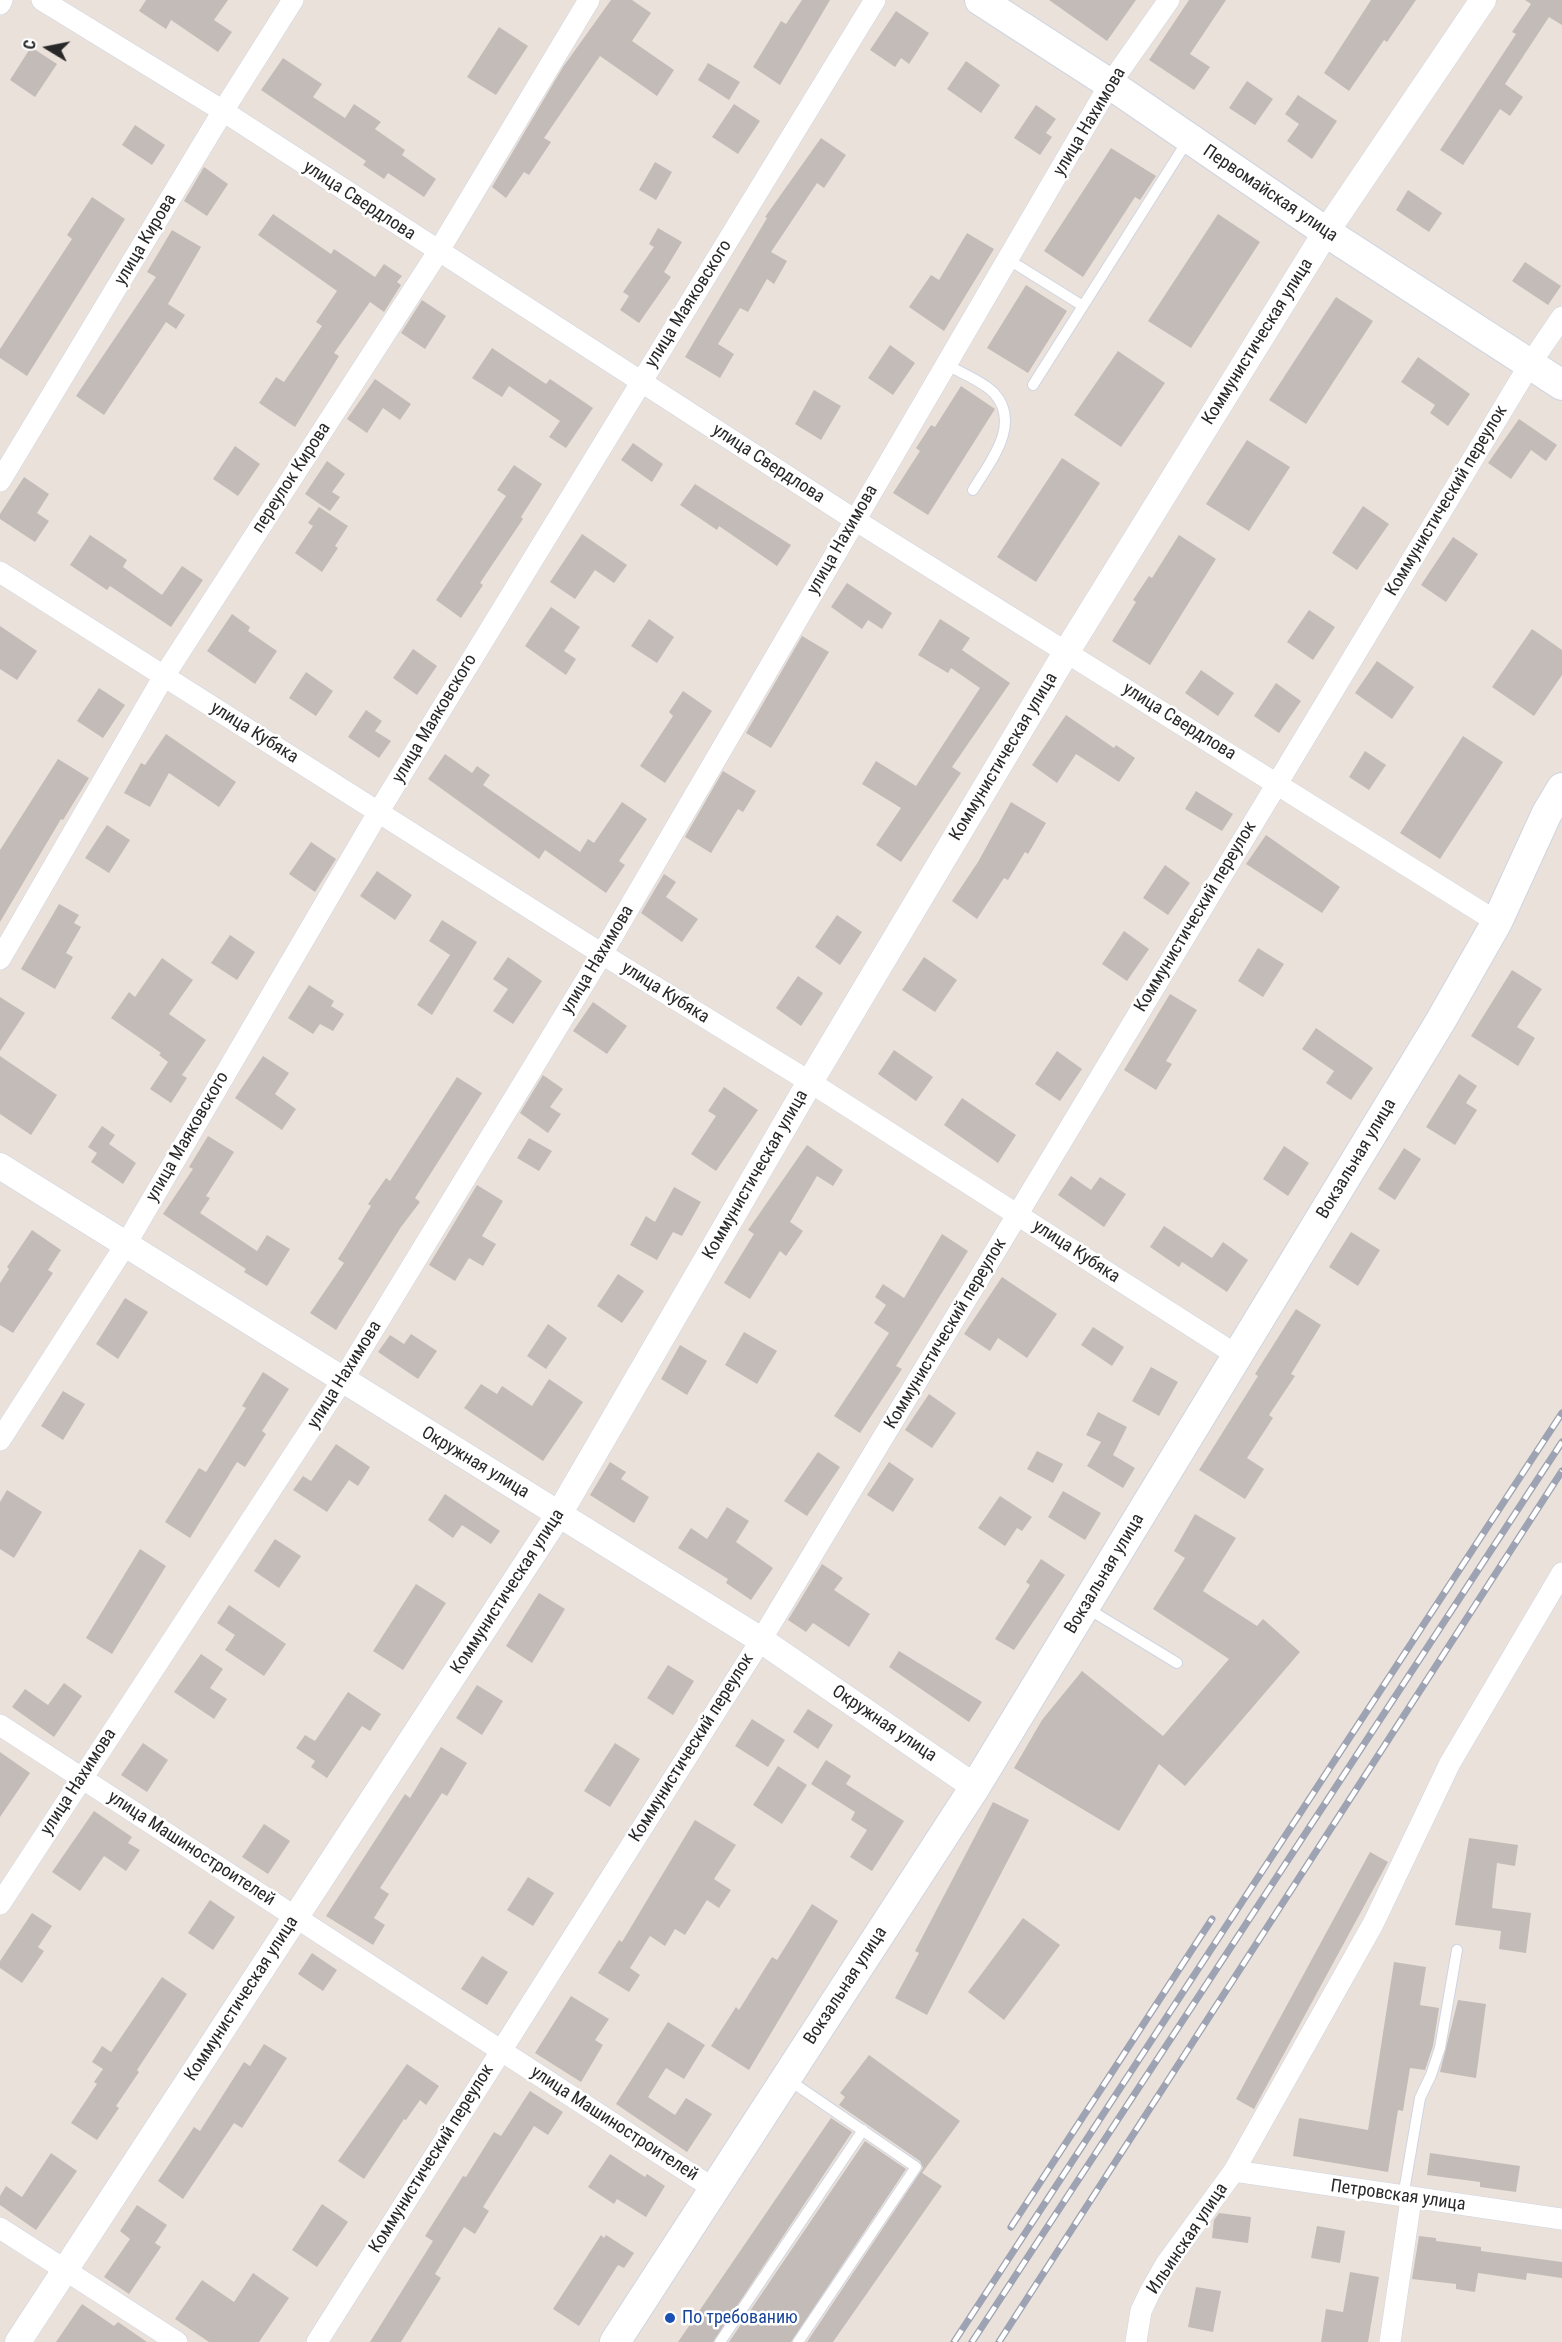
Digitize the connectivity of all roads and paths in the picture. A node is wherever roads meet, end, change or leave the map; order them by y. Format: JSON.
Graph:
{"nodes":[{"id":1,"x":42,"y":0,"type":"edge"},
{"id":2,"x":293,"y":0,"type":"edge"},
{"id":3,"x":589,"y":0,"type":"edge"},
{"id":4,"x":875,"y":0,"type":"edge"},
{"id":5,"x":980,"y":0,"type":"edge"},
{"id":6,"x":1169,"y":0,"type":"edge"},
{"id":7,"x":1483,"y":0,"type":"edge"},
{"id":8,"x":1110,"y":84,"type":"junction"},
{"id":9,"x":223,"y":111,"type":"junction"},
{"id":10,"x":1188,"y":140,"type":"junction"},
{"id":11,"x":1326,"y":232,"type":"junction"},
{"id":12,"x":438,"y":252,"type":"junction"},
{"id":13,"x":1009,"y":260,"type":"junction"},
{"id":14,"x":1083,"y":306,"type":"junction"},
{"id":15,"x":1562,"y":317,"type":"edge"},
{"id":16,"x":946,"y":364,"type":"junction"},
{"id":17,"x":1530,"y":364,"type":"junction"},
{"id":18,"x":641,"y":381,"type":"junction"},
{"id":19,"x":1033,"y":385,"type":"dead end"},
{"id":20,"x":1562,"y":385,"type":"edge"},
{"id":21,"x":0,"y":481,"type":"edge"},
{"id":22,"x":974,"y":490,"type":"dead end"},
{"id":23,"x":855,"y":520,"type":"junction"},
{"id":24,"x":0,"y":573,"type":"edge"},
{"id":25,"x":1067,"y":651,"type":"junction"},
{"id":26,"x":164,"y":676,"type":"junction"},
{"id":27,"x":1276,"y":784,"type":"junction"},
{"id":28,"x":1562,"y":788,"type":"edge"},
{"id":29,"x":379,"y":811,"type":"junction"},
{"id":30,"x":1497,"y":922,"type":"junction"},
{"id":31,"x":602,"y":954,"type":"junction"},
{"id":32,"x":0,"y":960,"type":"edge"},
{"id":33,"x":810,"y":1082,"type":"junction"},
{"id":34,"x":0,"y":1166,"type":"edge"},
{"id":35,"x":1018,"y":1215,"type":"junction"},
{"id":36,"x":126,"y":1244,"type":"junction"},
{"id":37,"x":1238,"y":1356,"type":"junction"},
{"id":38,"x":342,"y":1381,"type":"junction"},
{"id":39,"x":0,"y":1440,"type":"edge"},
{"id":40,"x":559,"y":1514,"type":"junction"},
{"id":41,"x":1562,"y":1573,"type":"edge"},
{"id":42,"x":1085,"y":1607,"type":"junction"},
{"id":43,"x":761,"y":1640,"type":"junction"},
{"id":44,"x":1178,"y":1663,"type":"dead end"},
{"id":45,"x":0,"y":1725,"type":"edge"},
{"id":46,"x":81,"y":1778,"type":"junction"},
{"id":47,"x":975,"y":1786,"type":"junction"},
{"id":48,"x":0,"y":1904,"type":"edge"},
{"id":49,"x":295,"y":1916,"type":"junction"},
{"id":50,"x":1457,"y":1950,"type":"dead end"},
{"id":51,"x":501,"y":2050,"type":"junction"},
{"id":52,"x":786,"y":2078,"type":"junction"},
{"id":53,"x":863,"y":2130,"type":"junction"},
{"id":54,"x":1234,"y":2171,"type":"junction"},
{"id":55,"x":714,"y":2189,"type":"junction"},
{"id":56,"x":1407,"y":2198,"type":"junction"},
{"id":57,"x":1562,"y":2219,"type":"edge"},
{"id":58,"x":0,"y":2228,"type":"edge"},
{"id":59,"x":66,"y":2270,"type":"junction"},
{"id":60,"x":18,"y":2342,"type":"edge"},
{"id":61,"x":177,"y":2342,"type":"edge"},
{"id":62,"x":317,"y":2342,"type":"edge"},
{"id":63,"x":615,"y":2342,"type":"edge"},
{"id":64,"x":720,"y":2342,"type":"edge"},
{"id":65,"x":798,"y":2342,"type":"edge"},
{"id":66,"x":1136,"y":2342,"type":"edge"},
{"id":67,"x":1390,"y":2342,"type":"edge"}],
"edges":[{"from":1,"to":9,"type":"street","name":"улица Свердлова"},
{"from":2,"to":9,"type":"street","name":"улица Кирова"},
{"from":3,"to":12,"type":"street","name":"переулок Кирова"},
{"from":4,"to":18,"type":"street","name":"улица Маяковского"},
{"from":5,"to":8,"type":"main road","name":"Первомайская улица"},
{"from":6,"to":8,"type":"street","name":"улица Нахимова"},
{"from":7,"to":11,"type":"street","name":"Коммунистическая улица"},
{"from":8,"to":10,"type":"main road","name":"Первомайская улица"},
{"from":8,"to":13,"type":"street","name":"улица Нахимова"},
{"from":9,"to":12,"type":"street","name":"улица Свердлова"},
{"from":9,"to":21,"type":"street","name":"улица Кирова"},
{"from":10,"to":11,"type":"main road","name":"Первомайская улица"},
{"from":10,"to":14,"type":"lane"},
{"from":11,"to":17,"type":"main road","name":"Первомайская улица"},
{"from":11,"to":25,"type":"street","name":"Коммунистическая улица"},
{"from":12,"to":18,"type":"street","name":"улица Свердлова"},
{"from":12,"to":26,"type":"street","name":"переулок Кирова"},
{"from":13,"to":14,"type":"lane"},
{"from":13,"to":16,"type":"street","name":"улица Нахимова"},
{"from":14,"to":19,"type":"lane"},
{"from":15,"to":17,"type":"street","name":"Коммунистический переулок"},
{"from":16,"to":22,"type":"lane"},
{"from":16,"to":23,"type":"street","name":"улица Нахимова"},
{"from":17,"to":20,"type":"main road","name":"Первомайская улица"},
{"from":17,"to":27,"type":"street","name":"Коммунистический переулок"},
{"from":18,"to":23,"type":"street","name":"улица Свердлова"},
{"from":18,"to":29,"type":"street","name":"улица Маяковского"},
{"from":23,"to":25,"type":"street","name":"улица Свердлова"},
{"from":23,"to":31,"type":"street","name":"улица Нахимова"},
{"from":24,"to":26,"type":"street","name":"улица Кубяка"},
{"from":25,"to":27,"type":"street","name":"улица Свердлова"},
{"from":25,"to":33,"type":"street","name":"Коммунистическая улица"},
{"from":26,"to":29,"type":"street","name":"улица Кубяка"},
{"from":26,"to":32,"type":"street","name":"переулок Кирова"},
{"from":27,"to":30,"type":"street","name":"улица Свердлова"},
{"from":27,"to":35,"type":"street","name":"Коммунистический переулок"},
{"from":28,"to":30,"type":"main road","name":"Вокзальная улица"},
{"from":29,"to":31,"type":"street","name":"улица Кубяка"},
{"from":29,"to":36,"type":"street","name":"улица Маяковского"},
{"from":30,"to":37,"type":"main road","name":"Вокзальная улица"},
{"from":31,"to":33,"type":"street","name":"улица Кубяка"},
{"from":31,"to":38,"type":"street","name":"улица Нахимова"},
{"from":33,"to":35,"type":"street","name":"улица Кубяка"},
{"from":33,"to":40,"type":"street","name":"Коммунистическая улица"},
{"from":34,"to":36,"type":"street","name":"Окружная улица"},
{"from":35,"to":37,"type":"street","name":"улица Кубяка"},
{"from":35,"to":43,"type":"street","name":"Коммунистический переулок"},
{"from":36,"to":38,"type":"street","name":"Окружная улица"},
{"from":36,"to":39,"type":"street","name":"улица Маяковского"},
{"from":37,"to":42,"type":"main road","name":"Вокзальная улица"},
{"from":38,"to":40,"type":"street","name":"Окружная улица"},
{"from":38,"to":46,"type":"street","name":"улица Нахимова"},
{"from":40,"to":43,"type":"street","name":"Окружная улица"},
{"from":40,"to":49,"type":"street","name":"Коммунистическая улица"},
{"from":41,"to":54,"type":"street","name":"Ильинская улица"},
{"from":42,"to":44,"type":"lane"},
{"from":42,"to":47,"type":"main road","name":"Вокзальная улица"},
{"from":43,"to":47,"type":"street","name":"Окружная улица"},
{"from":43,"to":51,"type":"street","name":"Коммунистический переулок"},
{"from":45,"to":46,"type":"street","name":"улица Машиностроителей"},
{"from":46,"to":48,"type":"street","name":"улица Нахимова"},
{"from":46,"to":49,"type":"street","name":"улица Машиностроителей"},
{"from":47,"to":52,"type":"main road","name":"Вокзальная улица"},
{"from":49,"to":51,"type":"street","name":"улица Машиностроителей"},
{"from":49,"to":59,"type":"street","name":"Коммунистическая улица"},
{"from":50,"to":56,"type":"lane"},
{"from":51,"to":55,"type":"street","name":"улица Машиностроителей"},
{"from":51,"to":62,"type":"street","name":"Коммунистический переулок"},
{"from":52,"to":53,"type":"lane"},
{"from":52,"to":55,"type":"main road","name":"Вокзальная улица"},
{"from":53,"to":64,"type":"lane"},
{"from":53,"to":65,"type":"lane"},
{"from":54,"to":56,"type":"street","name":"Петровская улица"},
{"from":54,"to":66,"type":"street","name":"Ильинская улица"},
{"from":55,"to":63,"type":"main road","name":"Вокзальная улица"},
{"from":56,"to":57,"type":"street","name":"Петровская улица"},
{"from":56,"to":67,"type":"street"},
{"from":58,"to":59,"type":"street"},
{"from":59,"to":60,"type":"street","name":"Коммунистическая улица"},
{"from":59,"to":61,"type":"street"}]}
